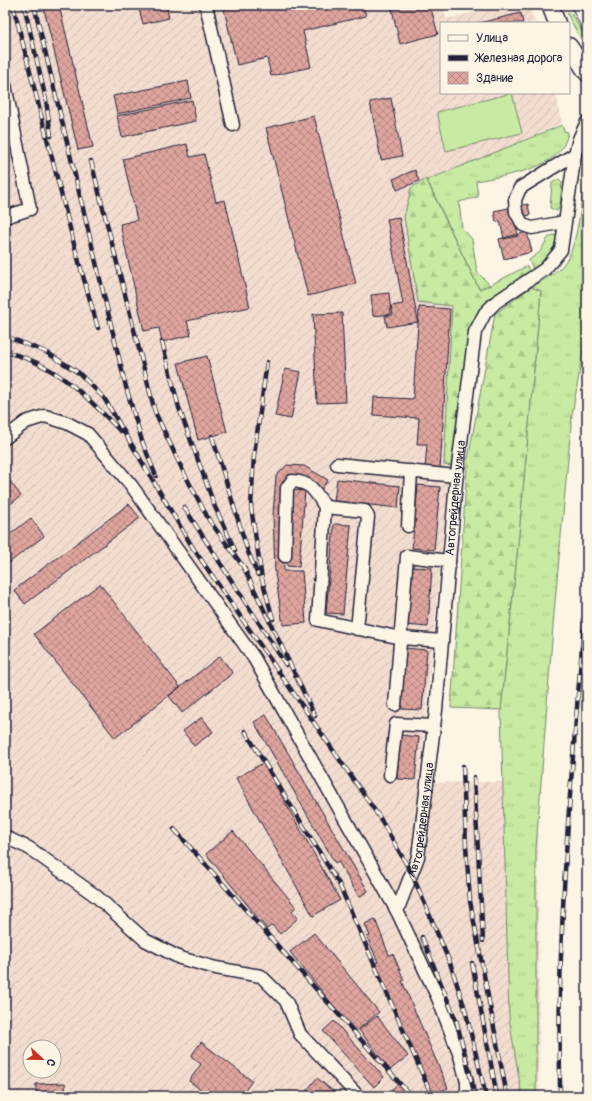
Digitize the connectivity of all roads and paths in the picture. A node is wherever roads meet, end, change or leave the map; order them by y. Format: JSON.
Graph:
{"nodes":[{"id":1,"x":206,"y":5,"type":"edge"},
{"id":2,"x":550,"y":5,"type":"edge"},
{"id":3,"x":557,"y":22,"type":"edge"},
{"id":4,"x":570,"y":48,"type":"edge"},
{"id":5,"x":587,"y":74,"type":"edge"},
{"id":6,"x":5,"y":85,"type":"edge"},
{"id":7,"x":587,"y":122,"type":"edge"},
{"id":8,"x":233,"y":125,"type":"dead end"},
{"id":9,"x":575,"y":154,"type":"junction"},
{"id":10,"x":5,"y":217,"type":"edge"},
{"id":11,"x":564,"y":222,"type":"junction"},
{"id":12,"x":5,"y":438,"type":"edge"},
{"id":13,"x":337,"y":464,"type":"dead end"},
{"id":14,"x":411,"y":471,"type":"junction"},
{"id":15,"x":456,"y":476,"type":"junction"},
{"id":16,"x":325,"y":507,"type":"junction"},
{"id":17,"x":408,"y":526,"type":"dead end"},
{"id":18,"x":285,"y":556,"type":"dead end"},
{"id":19,"x":449,"y":561,"type":"junction"},
{"id":20,"x":357,"y":629,"type":"junction"},
{"id":21,"x":401,"y":638,"type":"junction"},
{"id":22,"x":442,"y":641,"type":"junction"},
{"id":23,"x":395,"y":704,"type":"dead end"},
{"id":24,"x":434,"y":726,"type":"junction"},
{"id":25,"x":390,"y":775,"type":"dead end"},
{"id":26,"x":5,"y":837,"type":"edge"},
{"id":27,"x":397,"y":910,"type":"junction"},
{"id":28,"x":358,"y":1096,"type":"edge"},
{"id":29,"x":467,"y":1096,"type":"edge"}],
"edges":[{"from":1,"to":8,"type":"street"},
{"from":2,"to":3,"type":"main road"},
{"from":4,"to":5,"type":"main road"},
{"from":6,"to":10,"type":"street"},
{"from":7,"to":9,"type":"street","name":"Автогрейдерная улица"},
{"from":9,"to":11,"type":"street","name":"Автогрейдерная улица"},
{"from":9,"to":11,"type":"street"},
{"from":11,"to":15,"type":"street","name":"Автогрейдерная улица"},
{"from":12,"to":27,"type":"street"},
{"from":13,"to":14,"type":"street"},
{"from":14,"to":15,"type":"street"},
{"from":14,"to":17,"type":"street"},
{"from":15,"to":19,"type":"street","name":"Автогрейдерная улица"},
{"from":16,"to":18,"type":"street"},
{"from":16,"to":20,"type":"street"},
{"from":16,"to":20,"type":"street"},
{"from":19,"to":21,"type":"street"},
{"from":19,"to":22,"type":"street","name":"Автогрейдерная улица"},
{"from":20,"to":21,"type":"street"},
{"from":21,"to":22,"type":"street"},
{"from":21,"to":23,"type":"street"},
{"from":22,"to":24,"type":"street","name":"Автогрейдерная улица"},
{"from":24,"to":25,"type":"street"},
{"from":24,"to":27,"type":"street","name":"Автогрейдерная улица"},
{"from":26,"to":28,"type":"street"},
{"from":27,"to":29,"type":"street"}]}
